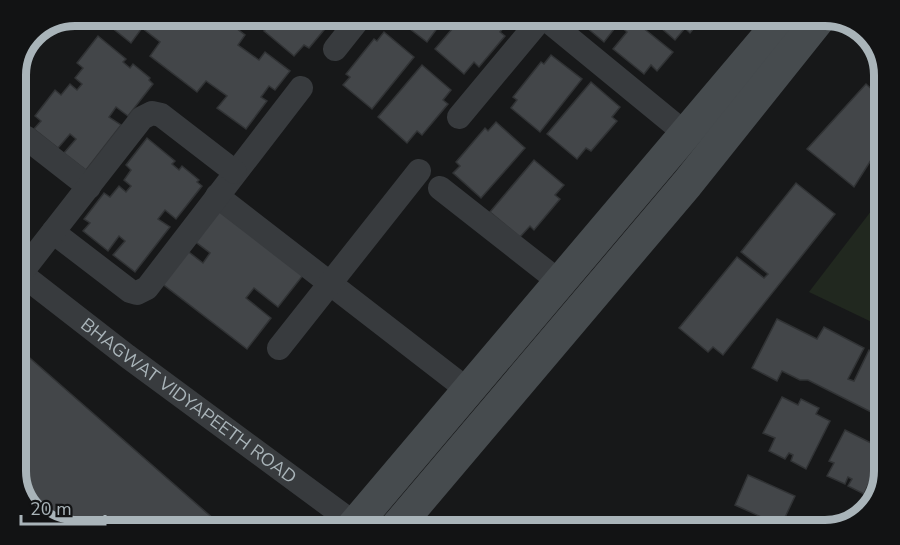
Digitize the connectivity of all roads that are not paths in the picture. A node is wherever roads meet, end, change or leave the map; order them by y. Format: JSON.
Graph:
{"nodes":[{"id":1,"x":353,"y":26,"type":"edge"},
{"id":2,"x":534,"y":26,"type":"edge"},
{"id":3,"x":554,"y":26,"type":"edge"},
{"id":4,"x":777,"y":26,"type":"edge"},
{"id":5,"x":813,"y":26,"type":"edge"},
{"id":6,"x":335,"y":49,"type":"dead end"},
{"id":7,"x":301,"y":88,"type":"dead end"},
{"id":8,"x":459,"y":117,"type":"dead end"},
{"id":9,"x":687,"y":134,"type":"junction"},
{"id":10,"x":26,"y":139,"type":"edge"},
{"id":11,"x":419,"y":171,"type":"dead end"},
{"id":12,"x":235,"y":172,"type":"junction"},
{"id":13,"x":88,"y":187,"type":"junction"},
{"id":14,"x":440,"y":188,"type":"dead end"},
{"id":15,"x":217,"y":196,"type":"junction"},
{"id":16,"x":53,"y":232,"type":"junction"},
{"id":17,"x":26,"y":262,"type":"edge"},
{"id":18,"x":26,"y":277,"type":"edge"},
{"id":19,"x":561,"y":283,"type":"junction"},
{"id":20,"x":330,"y":284,"type":"junction"},
{"id":21,"x":279,"y":348,"type":"dead end"},
{"id":22,"x":469,"y":391,"type":"junction"},
{"id":23,"x":345,"y":520,"type":"edge"},
{"id":24,"x":363,"y":520,"type":"edge"},
{"id":25,"x":402,"y":520,"type":"edge"}],
"edges":[{"from":1,"to":6,"type":"street"},
{"from":2,"to":8,"type":"street"},
{"from":3,"to":9,"type":"street"},
{"from":4,"to":9,"type":"street"},
{"from":5,"to":25,"type":"street"},
{"from":7,"to":12,"type":"street"},
{"from":9,"to":19,"type":"street"},
{"from":10,"to":13,"type":"street"},
{"from":11,"to":20,"type":"street"},
{"from":12,"to":13,"type":"street"},
{"from":12,"to":15,"type":"street"},
{"from":13,"to":16,"type":"street"},
{"from":14,"to":19,"type":"street"},
{"from":15,"to":16,"type":"street"},
{"from":15,"to":20,"type":"street"},
{"from":16,"to":17,"type":"street"},
{"from":18,"to":23,"type":"street","name":"BHAGWAT VIDYAPEETH ROAD"},
{"from":19,"to":22,"type":"street"},
{"from":20,"to":21,"type":"street"},
{"from":20,"to":22,"type":"street"},
{"from":22,"to":24,"type":"street"}]}
